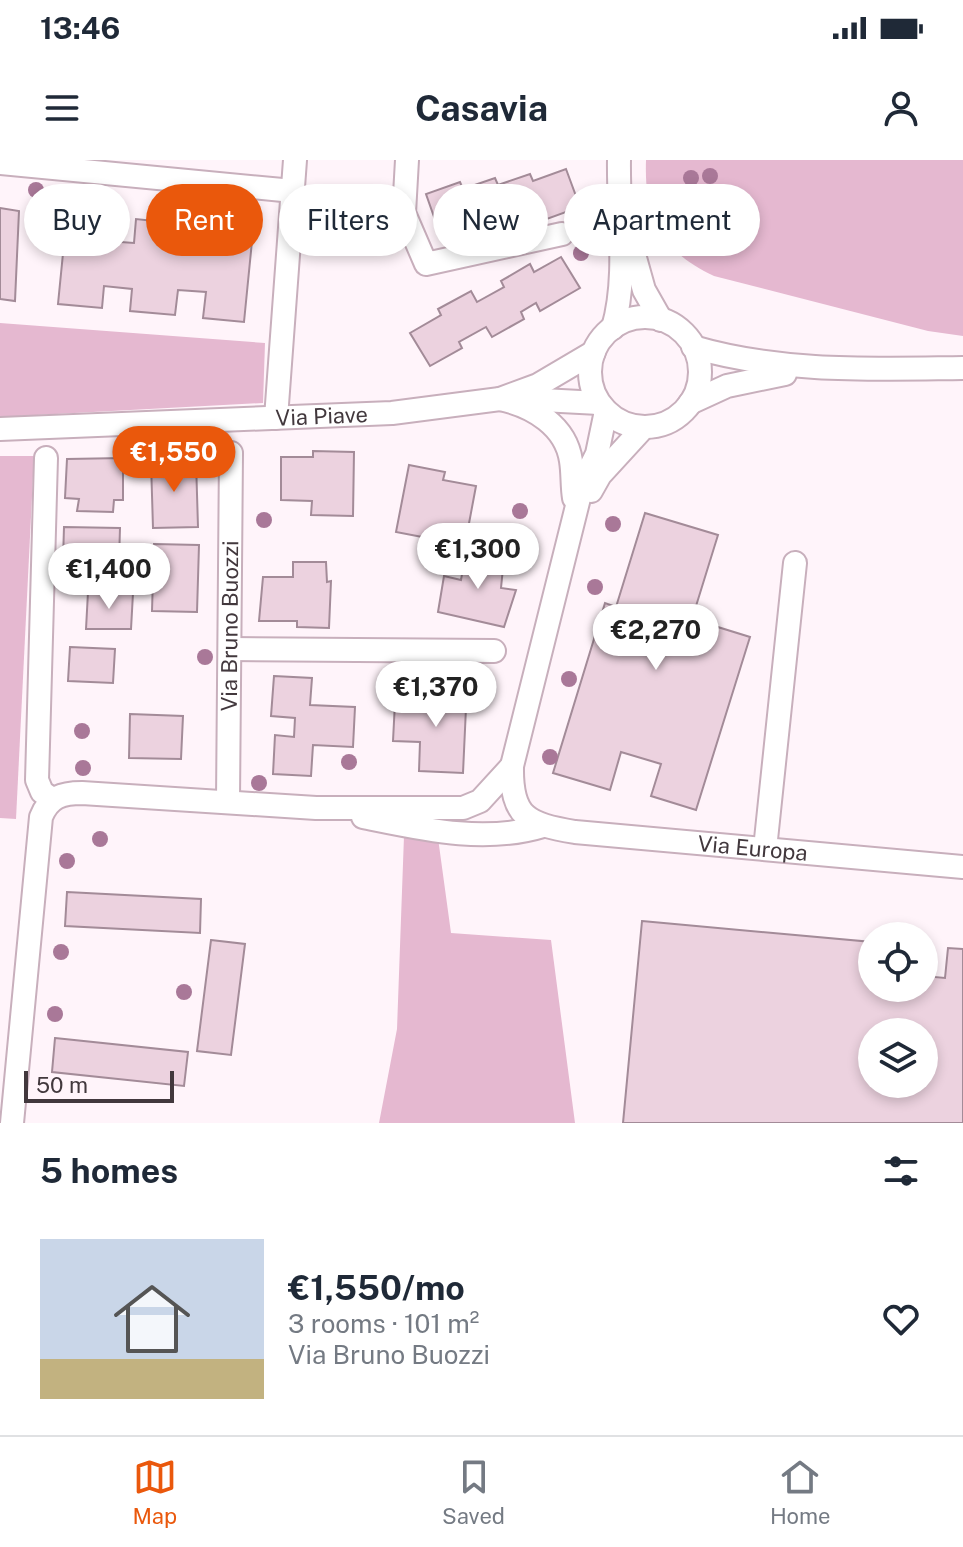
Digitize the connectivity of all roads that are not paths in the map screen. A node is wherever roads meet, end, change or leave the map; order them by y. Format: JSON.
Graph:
{"nodes":[{"id":1,"x":295,"y":160,"type":"edge"},
{"id":2,"x":407,"y":160,"type":"edge"},
{"id":3,"x":619,"y":160,"type":"edge"},
{"id":4,"x":0,"y":163,"type":"edge"},
{"id":5,"x":293,"y":184,"type":"edge"},
{"id":6,"x":279,"y":190,"type":"edge"},
{"id":7,"x":562,"y":234,"type":"dead end"},
{"id":8,"x":288,"y":256,"type":"edge"},
{"id":9,"x":661,"y":320,"type":"junction"},
{"id":10,"x":613,"y":328,"type":"junction"},
{"id":11,"x":693,"y":347,"type":"junction"},
{"id":12,"x":594,"y":352,"type":"junction"},
{"id":13,"x":963,"y":368,"type":"edge"},
{"id":14,"x":834,"y":369,"type":"junction"},
{"id":15,"x":508,"y":401,"type":"junction"},
{"id":16,"x":690,"y":403,"type":"junction"},
{"id":17,"x":602,"y":407,"type":"junction"},
{"id":18,"x":276,"y":418,"type":"junction"},
{"id":19,"x":644,"y":427,"type":"junction"},
{"id":20,"x":0,"y":429,"type":"edge"},
{"id":21,"x":231,"y":453,"type":"dead end"},
{"id":22,"x":46,"y":458,"type":"dead end"},
{"id":23,"x":577,"y":516,"type":"junction"},
{"id":24,"x":795,"y":563,"type":"dead end"},
{"id":25,"x":230,"y":649,"type":"junction"},
{"id":26,"x":494,"y":651,"type":"dead end"},
{"id":27,"x":512,"y":766,"type":"junction"},
{"id":28,"x":512,"y":792,"type":"junction"},
{"id":29,"x":52,"y":799,"type":"junction"},
{"id":30,"x":228,"y":800,"type":"junction"},
{"id":31,"x":316,"y":808,"type":"junction"},
{"id":32,"x":543,"y":826,"type":"junction"},
{"id":33,"x":450,"y":832,"type":"junction"},
{"id":34,"x":765,"y":849,"type":"junction"},
{"id":35,"x":963,"y":867,"type":"edge"},
{"id":36,"x":12,"y":1123,"type":"edge"}],
"edges":[{"from":1,"to":5,"type":"street"},
{"from":2,"to":7,"type":"street"},
{"from":3,"to":9,"type":"street"},
{"from":3,"to":10,"type":"street"},
{"from":4,"to":6,"type":"street"},
{"from":8,"to":18,"type":"street"},
{"from":9,"to":10,"type":"street"},
{"from":9,"to":11,"type":"street"},
{"from":10,"to":12,"type":"street","name":"Via Piave"},
{"from":11,"to":14,"type":"street"},
{"from":11,"to":16,"type":"street"},
{"from":12,"to":15,"type":"street","name":"Via Piave"},
{"from":12,"to":17,"type":"street"},
{"from":13,"to":14,"type":"street"},
{"from":14,"to":16,"type":"street"},
{"from":15,"to":17,"type":"street"},
{"from":15,"to":18,"type":"street","name":"Via Piave"},
{"from":15,"to":23,"type":"street"},
{"from":16,"to":19,"type":"street"},
{"from":17,"to":19,"type":"street"},
{"from":17,"to":23,"type":"street"},
{"from":18,"to":20,"type":"street","name":"Via Piave"},
{"from":19,"to":23,"type":"street"},
{"from":21,"to":25,"type":"street","name":"Via Bruno Buozzi"},
{"from":22,"to":29,"type":"street"},
{"from":23,"to":27,"type":"street"},
{"from":24,"to":34,"type":"street"},
{"from":25,"to":26,"type":"street"},
{"from":25,"to":30,"type":"street","name":"Via Bruno Buozzi"},
{"from":27,"to":28,"type":"street"},
{"from":27,"to":31,"type":"street"},
{"from":28,"to":32,"type":"street"},
{"from":28,"to":33,"type":"street"},
{"from":29,"to":30,"type":"street"},
{"from":29,"to":36,"type":"street"},
{"from":30,"to":31,"type":"street"},
{"from":31,"to":33,"type":"street","name":"Via Europa"},
{"from":32,"to":33,"type":"street","name":"Via Europa"},
{"from":32,"to":34,"type":"street","name":"Via Europa"},
{"from":34,"to":35,"type":"street","name":"Via Europa"}]}
